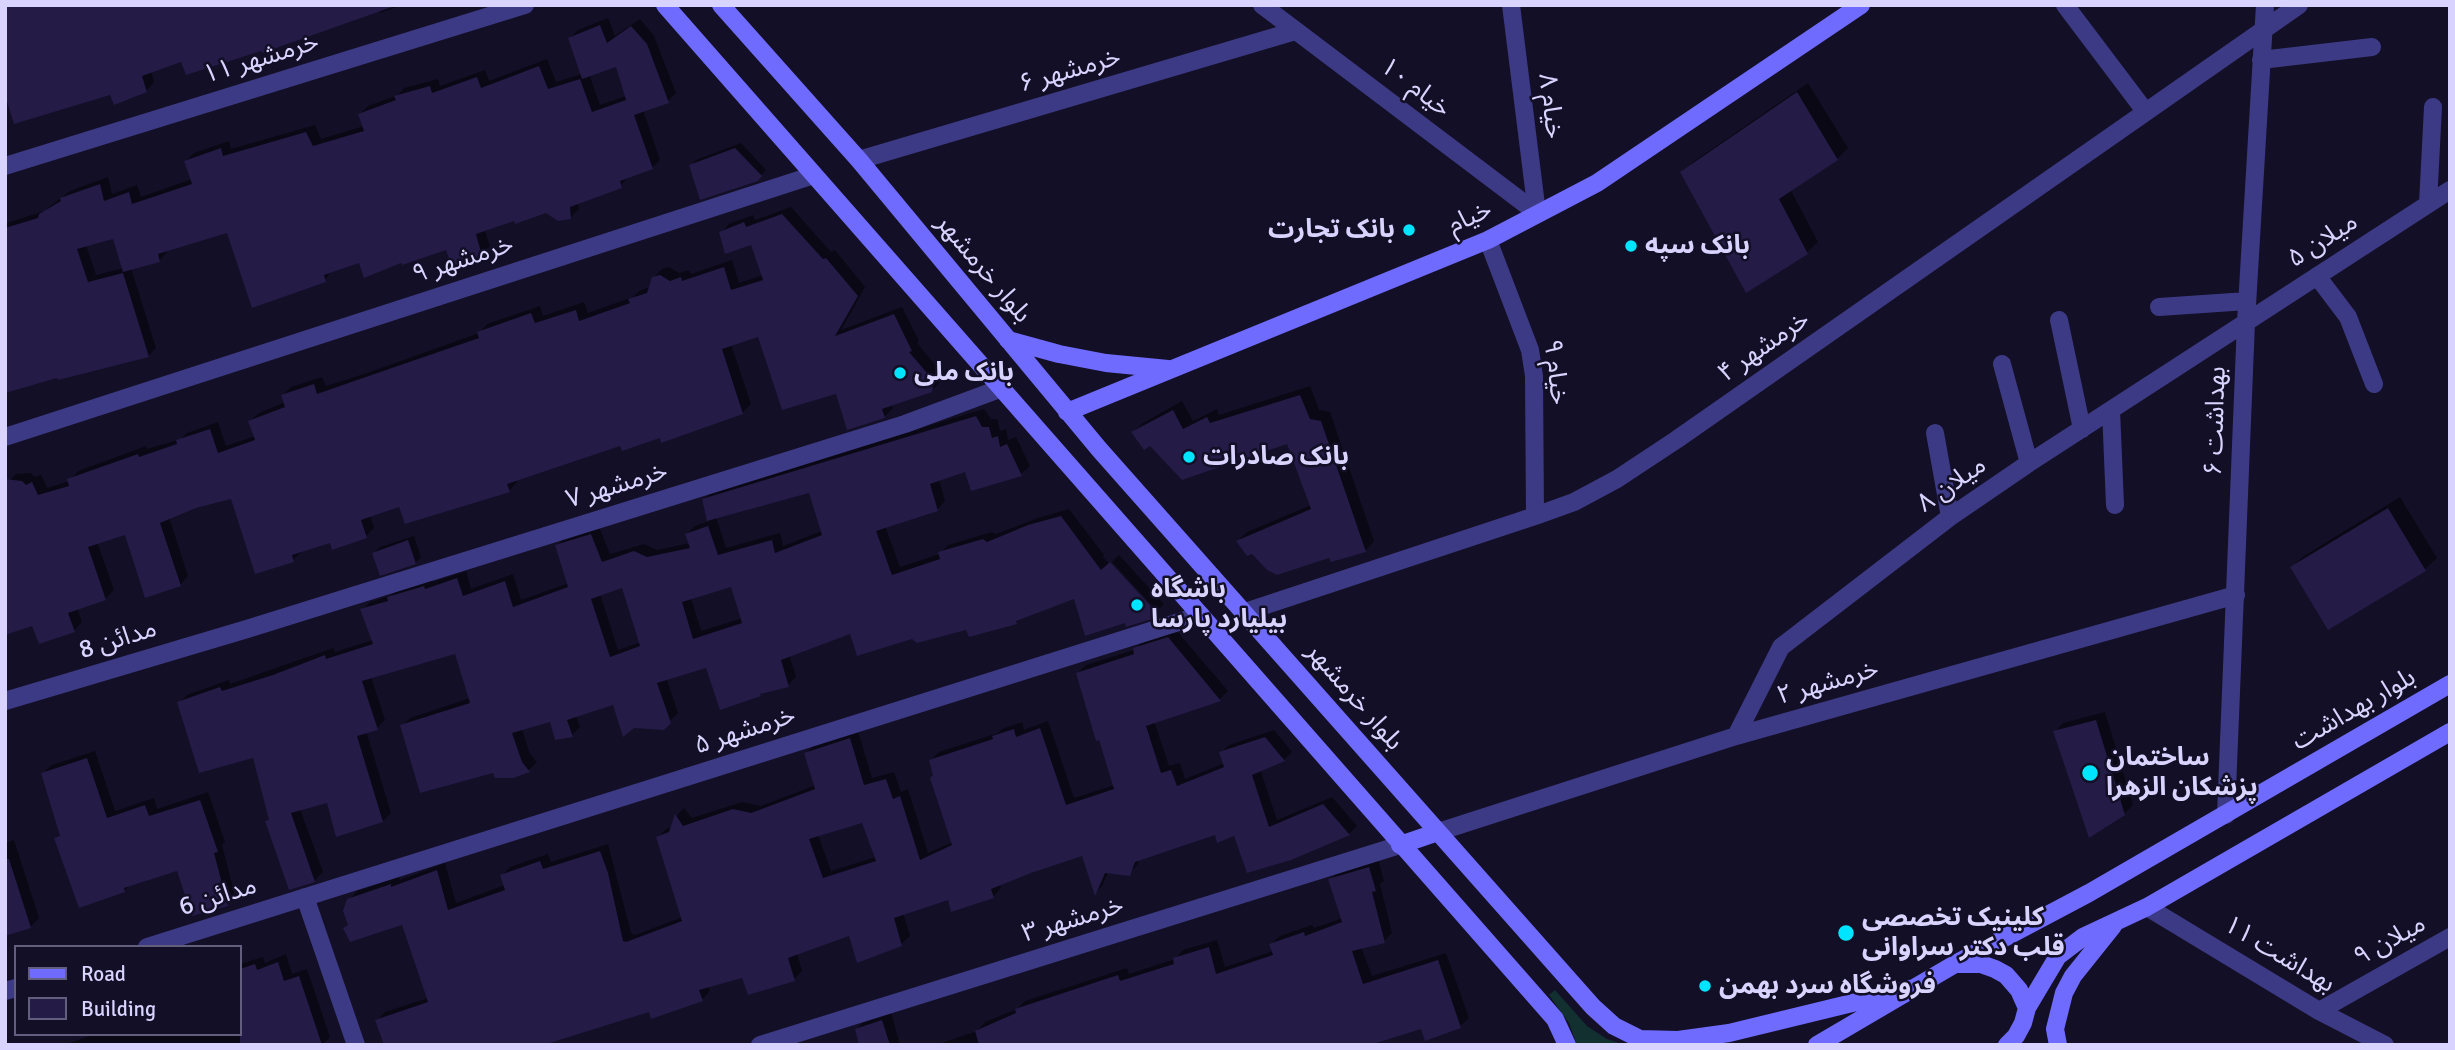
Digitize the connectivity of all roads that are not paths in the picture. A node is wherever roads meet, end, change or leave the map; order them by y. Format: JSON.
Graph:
{"nodes":[{"id":1,"x":525,"y":5,"type":"edge"},
{"id":2,"x":665,"y":5,"type":"edge"},
{"id":3,"x":721,"y":5,"type":"edge"},
{"id":4,"x":1262,"y":5,"type":"edge"},
{"id":5,"x":1511,"y":5,"type":"edge"},
{"id":6,"x":1861,"y":5,"type":"edge"},
{"id":7,"x":2065,"y":5,"type":"edge"},
{"id":8,"x":2265,"y":5,"type":"edge"},
{"id":9,"x":2299,"y":5,"type":"edge"},
{"id":10,"x":2263,"y":29,"type":"junction"},
{"id":11,"x":1295,"y":31,"type":"junction"},
{"id":12,"x":2372,"y":47,"type":"dead end"},
{"id":13,"x":2261,"y":60,"type":"junction"},
{"id":14,"x":2433,"y":107,"type":"dead end"},
{"id":15,"x":2145,"y":111,"type":"junction"},
{"id":16,"x":859,"y":160,"type":"junction"},
{"id":17,"x":8,"y":165,"type":"edge"},
{"id":18,"x":814,"y":175,"type":"junction"},
{"id":19,"x":2450,"y":190,"type":"edge"},
{"id":20,"x":2428,"y":204,"type":"junction"},
{"id":21,"x":1537,"y":213,"type":"junction"},
{"id":22,"x":1488,"y":240,"type":"junction"},
{"id":23,"x":2317,"y":276,"type":"junction"},
{"id":24,"x":2247,"y":301,"type":"junction"},
{"id":25,"x":2159,"y":307,"type":"dead end"},
{"id":26,"x":2059,"y":320,"type":"dead end"},
{"id":27,"x":2246,"y":322,"type":"junction"},
{"id":28,"x":1008,"y":340,"type":"junction"},
{"id":29,"x":2002,"y":364,"type":"dead end"},
{"id":30,"x":1172,"y":369,"type":"junction"},
{"id":31,"x":2374,"y":384,"type":"dead end"},
{"id":32,"x":1002,"y":388,"type":"junction"},
{"id":33,"x":2111,"y":410,"type":"junction"},
{"id":34,"x":1067,"y":412,"type":"junction"},
{"id":35,"x":2082,"y":429,"type":"junction"},
{"id":36,"x":1935,"y":433,"type":"dead end"},
{"id":37,"x":5,"y":437,"type":"edge"},
{"id":38,"x":2029,"y":463,"type":"junction"},
{"id":39,"x":2115,"y":505,"type":"dead end"},
{"id":40,"x":1535,"y":516,"type":"junction"},
{"id":41,"x":1950,"y":517,"type":"junction"},
{"id":42,"x":2236,"y":595,"type":"junction"},
{"id":43,"x":1245,"y":612,"type":"junction"},
{"id":44,"x":1201,"y":615,"type":"junction"},
{"id":45,"x":247,"y":629,"type":"joint"},
{"id":46,"x":2450,"y":684,"type":"edge"},
{"id":47,"x":5,"y":701,"type":"edge"},
{"id":48,"x":2450,"y":732,"type":"edge"},
{"id":49,"x":1736,"y":736,"type":"junction"},
{"id":50,"x":2226,"y":815,"type":"junction"},
{"id":51,"x":1437,"y":832,"type":"junction"},
{"id":52,"x":1400,"y":845,"type":"junction"},
{"id":53,"x":305,"y":897,"type":"junction"},
{"id":54,"x":2147,"y":907,"type":"junction"},
{"id":55,"x":2115,"y":924,"type":"junction"},
{"id":56,"x":2450,"y":937,"type":"edge"},
{"id":57,"x":153,"y":945,"type":"edge"},
{"id":58,"x":1955,"y":964,"type":"junction"},
{"id":59,"x":1914,"y":988,"type":"junction"},
{"id":60,"x":2027,"y":1008,"type":"junction"},
{"id":61,"x":2319,"y":1010,"type":"junction"},
{"id":62,"x":1562,"y":1043,"type":"edge"},
{"id":63,"x":356,"y":1045,"type":"edge"},
{"id":64,"x":761,"y":1045,"type":"edge"},
{"id":65,"x":1817,"y":1045,"type":"edge"},
{"id":66,"x":2007,"y":1045,"type":"edge"},
{"id":67,"x":2058,"y":1045,"type":"edge"},
{"id":68,"x":2385,"y":1045,"type":"edge"}],
"edges":[{"from":1,"to":17,"type":"street","name":"خرمشهر ۱۱"},
{"from":2,"to":18,"type":"main road"},
{"from":3,"to":16,"type":"main road","name":"بلوار خرمشهر"},
{"from":4,"to":11,"type":"street","name":"خیام ۱۰"},
{"from":5,"to":21,"type":"street","name":"خیام ۸"},
{"from":6,"to":21,"type":"main road","name":"خیام"},
{"from":7,"to":15,"type":"street"},
{"from":8,"to":10,"type":"street","name":"بهداشت ۶"},
{"from":9,"to":10,"type":"street","name":"خرمشهر ۴"},
{"from":10,"to":13,"type":"street","name":"بهداشت ۶"},
{"from":10,"to":15,"type":"street","name":"خرمشهر ۴"},
{"from":11,"to":16,"type":"street","name":"خرمشهر ۶"},
{"from":11,"to":21,"type":"street","name":"خیام ۱۰"},
{"from":12,"to":13,"type":"street"},
{"from":13,"to":24,"type":"street","name":"بهداشت ۶"},
{"from":14,"to":20,"type":"street"},
{"from":15,"to":40,"type":"street","name":"خرمشهر ۴"},
{"from":16,"to":28,"type":"main road","name":"بلوار خرمشهر"},
{"from":18,"to":32,"type":"main road"},
{"from":18,"to":37,"type":"street","name":"خرمشهر ۹"},
{"from":19,"to":20,"type":"street","name":"میلان ۵"},
{"from":20,"to":23,"type":"street","name":"میلان ۵"},
{"from":21,"to":22,"type":"main road","name":"خیام"},
{"from":22,"to":30,"type":"main road","name":"خیام"},
{"from":22,"to":40,"type":"street","name":"خیام ۹"},
{"from":23,"to":27,"type":"street","name":"میلان ۵"},
{"from":23,"to":31,"type":"street"},
{"from":24,"to":25,"type":"street"},
{"from":24,"to":27,"type":"street","name":"بهداشت ۶"},
{"from":26,"to":35,"type":"street"},
{"from":27,"to":33,"type":"street","name":"میلان ۸"},
{"from":27,"to":42,"type":"street","name":"بهداشت ۶"},
{"from":28,"to":30,"type":"main road"},
{"from":28,"to":34,"type":"main road","name":"بلوار خرمشهر"},
{"from":29,"to":38,"type":"street"},
{"from":30,"to":34,"type":"main road","name":"خیام"},
{"from":32,"to":44,"type":"main road"},
{"from":32,"to":45,"type":"street","name":"خرمشهر ۷"},
{"from":33,"to":35,"type":"street","name":"میلان ۸"},
{"from":33,"to":39,"type":"street"},
{"from":34,"to":43,"type":"main road","name":"بلوار خرمشهر"},
{"from":35,"to":38,"type":"street","name":"میلان ۸"},
{"from":36,"to":41,"type":"street"},
{"from":38,"to":41,"type":"street","name":"میلان ۸"},
{"from":40,"to":43,"type":"street","name":"خرمشهر ۴"},
{"from":41,"to":49,"type":"street","name":"میلان ۸"},
{"from":42,"to":49,"type":"street","name":"خرمشهر ۲"},
{"from":42,"to":50,"type":"street","name":"بهداشت ۶"},
{"from":43,"to":51,"type":"main road","name":"بلوار خرمشهر"},
{"from":44,"to":52,"type":"main road"},
{"from":44,"to":53,"type":"street","name":"خرمشهر ۵"},
{"from":45,"to":47,"type":"street","name":"مدائن 8"},
{"from":46,"to":50,"type":"main road","name":"بلوار بهداشت"},
{"from":48,"to":54,"type":"main road"},
{"from":49,"to":51,"type":"street","name":"خرمشهر ۲"},
{"from":50,"to":58,"type":"main road","name":"بلوار بهداشت"},
{"from":51,"to":52,"type":"main road"},
{"from":51,"to":59,"type":"main road","name":"بلوار خرمشهر"},
{"from":52,"to":62,"type":"main road"},
{"from":52,"to":64,"type":"street","name":"خرمشهر ۳"},
{"from":53,"to":57,"type":"street","name":"مدائن 6"},
{"from":53,"to":63,"type":"street"},
{"from":54,"to":55,"type":"main road"},
{"from":54,"to":61,"type":"street","name":"بهداشت ۱۱"},
{"from":55,"to":60,"type":"main road"},
{"from":55,"to":67,"type":"main road"},
{"from":56,"to":61,"type":"street","name":"میلان ۹"},
{"from":58,"to":59,"type":"main road","name":"بلوار بهداشت"},
{"from":58,"to":60,"type":"main road"},
{"from":59,"to":65,"type":"main road","name":"بلوار بهداشت"},
{"from":60,"to":66,"type":"main road"},
{"from":61,"to":68,"type":"street","name":"بهداشت ۱۱"}]}
